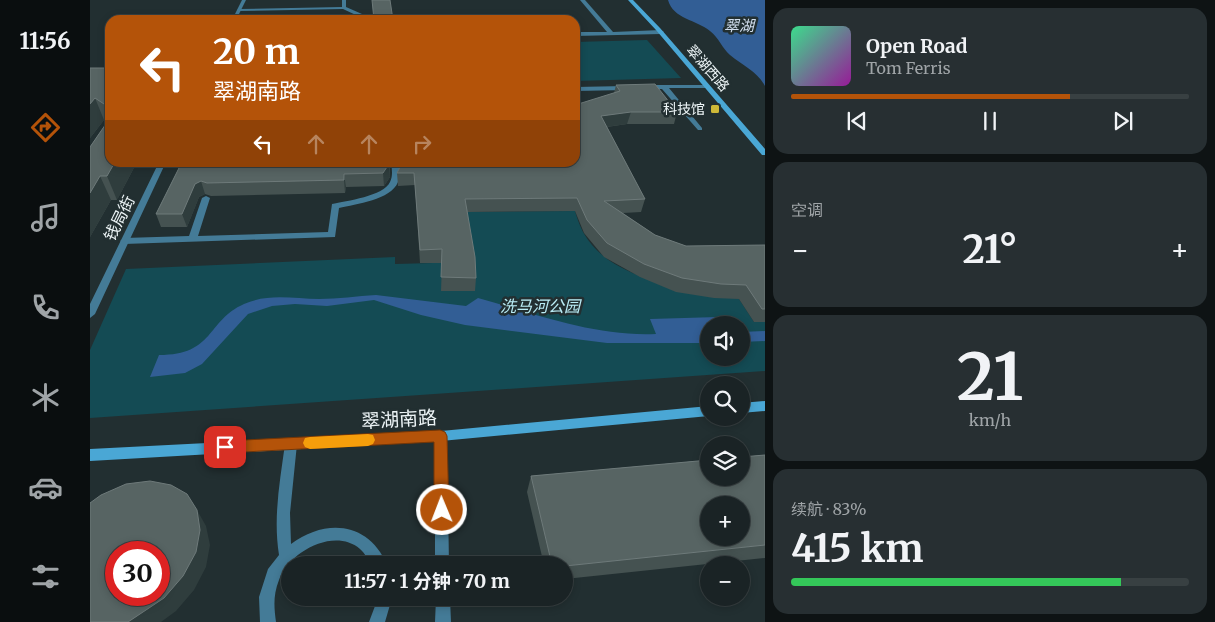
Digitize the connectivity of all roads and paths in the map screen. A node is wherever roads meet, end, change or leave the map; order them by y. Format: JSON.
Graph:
{"nodes":[{"id":1,"x":244,"y":0,"type":"edge"},
{"id":2,"x":344,"y":0,"type":"edge"},
{"id":3,"x":582,"y":0,"type":"edge"},
{"id":4,"x":630,"y":0,"type":"edge"},
{"id":5,"x":344,"y":8,"type":"junction"},
{"id":6,"x":239,"y":10,"type":"junction"},
{"id":7,"x":236,"y":15,"type":"edge"},
{"id":8,"x":360,"y":15,"type":"edge"},
{"id":9,"x":661,"y":32,"type":"junction"},
{"id":10,"x":611,"y":33,"type":"junction"},
{"id":11,"x":580,"y":34,"type":"edge"},
{"id":12,"x":707,"y":86,"type":"junction"},
{"id":13,"x":664,"y":87,"type":"junction"},
{"id":14,"x":580,"y":89,"type":"edge"},
{"id":15,"x":700,"y":129,"type":"dead end"},
{"id":16,"x":765,"y":153,"type":"edge"},
{"id":17,"x":161,"y":167,"type":"edge"},
{"id":18,"x":394,"y":167,"type":"edge"},
{"id":19,"x":206,"y":198,"type":"edge"},
{"id":20,"x":192,"y":240,"type":"junction"},
{"id":21,"x":124,"y":241,"type":"junction"},
{"id":22,"x":90,"y":314,"type":"edge"},
{"id":23,"x":765,"y":406,"type":"edge"},
{"id":24,"x":750,"y":407,"type":"edge"},
{"id":25,"x":700,"y":412,"type":"edge"},
{"id":26,"x":440,"y":436,"type":"junction"},
{"id":27,"x":291,"y":444,"type":"junction"},
{"id":28,"x":90,"y":455,"type":"edge"},
{"id":29,"x":286,"y":555,"type":"junction"},
{"id":30,"x":376,"y":556,"type":"edge"},
{"id":31,"x":442,"y":556,"type":"edge"},
{"id":32,"x":382,"y":606,"type":"edge"},
{"id":33,"x":443,"y":606,"type":"edge"},
{"id":34,"x":268,"y":622,"type":"edge"},
{"id":35,"x":377,"y":622,"type":"edge"},
{"id":36,"x":443,"y":622,"type":"edge"}],
"edges":[{"from":1,"to":6,"type":"street"},
{"from":2,"to":5,"type":"street"},
{"from":3,"to":10,"type":"street"},
{"from":4,"to":9,"type":"street","name":"翠湖西路"},
{"from":5,"to":6,"type":"street"},
{"from":5,"to":8,"type":"street"},
{"from":6,"to":7,"type":"street"},
{"from":9,"to":10,"type":"street"},
{"from":9,"to":12,"type":"street","name":"翠湖西路"},
{"from":10,"to":11,"type":"street"},
{"from":12,"to":13,"type":"street"},
{"from":12,"to":16,"type":"street","name":"翠湖西路"},
{"from":13,"to":14,"type":"street"},
{"from":13,"to":15,"type":"street"},
{"from":17,"to":21,"type":"street","name":"钱局街"},
{"from":18,"to":20,"type":"street"},
{"from":19,"to":20,"type":"street"},
{"from":20,"to":21,"type":"street"},
{"from":21,"to":22,"type":"street","name":"钱局街"},
{"from":23,"to":24,"type":"street"},
{"from":25,"to":26,"type":"street","name":"翠湖南路"},
{"from":26,"to":27,"type":"street","name":"翠湖南路"},
{"from":26,"to":31,"type":"street"},
{"from":27,"to":28,"type":"street","name":"翠湖南路"},
{"from":27,"to":29,"type":"street"},
{"from":29,"to":30,"type":"street"},
{"from":29,"to":34,"type":"street"},
{"from":32,"to":35,"type":"street"},
{"from":33,"to":36,"type":"street"}]}
